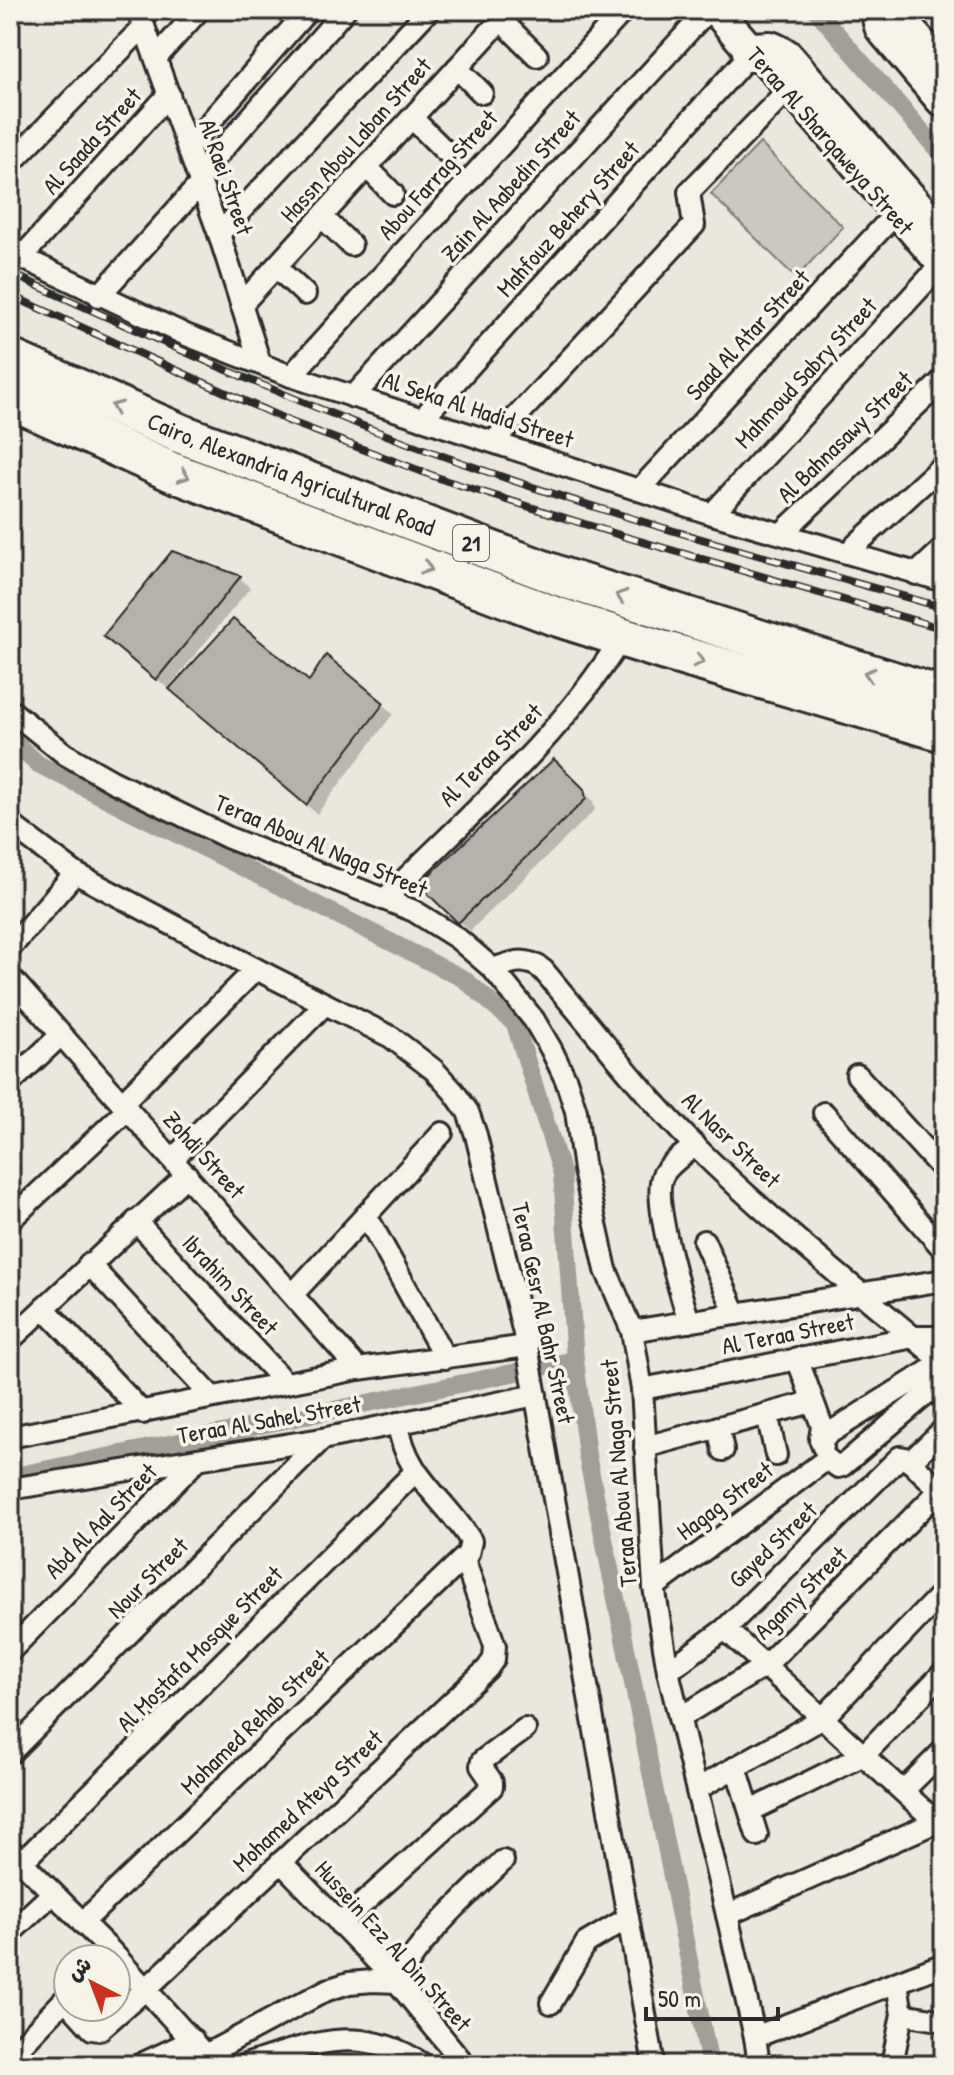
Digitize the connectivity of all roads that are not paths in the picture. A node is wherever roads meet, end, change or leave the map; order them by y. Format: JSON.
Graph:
{"nodes":[{"id":1,"x":199,"y":10,"type":"edge"},
{"id":2,"x":308,"y":10,"type":"edge"},
{"id":3,"x":345,"y":10,"type":"edge"},
{"id":4,"x":429,"y":10,"type":"edge"},
{"id":5,"x":624,"y":10,"type":"edge"},
{"id":6,"x":708,"y":10,"type":"edge"},
{"id":7,"x":716,"y":10,"type":"edge"},
{"id":8,"x":886,"y":10,"type":"edge"},
{"id":9,"x":898,"y":10,"type":"edge"},
{"id":10,"x":506,"y":15,"type":"edge"},
{"id":11,"x":141,"y":18,"type":"edge"},
{"id":12,"x":940,"y":47,"type":"edge"},
{"id":13,"x":752,"y":52,"type":"junction"},
{"id":14,"x":537,"y":56,"type":"dead end"},
{"id":15,"x":156,"y":58,"type":"junction"},
{"id":16,"x":457,"y":68,"type":"junction"},
{"id":17,"x":482,"y":93,"type":"dead end"},
{"id":18,"x":785,"y":93,"type":"junction"},
{"id":19,"x":169,"y":94,"type":"junction"},
{"id":20,"x":944,"y":97,"type":"edge"},
{"id":21,"x":412,"y":118,"type":"junction"},
{"id":22,"x":189,"y":146,"type":"junction"},
{"id":23,"x":445,"y":151,"type":"dead end"},
{"id":24,"x":10,"y":164,"type":"edge"},
{"id":25,"x":367,"y":167,"type":"junction"},
{"id":26,"x":200,"y":180,"type":"junction"},
{"id":27,"x":393,"y":194,"type":"dead end"},
{"id":28,"x":894,"y":215,"type":"junction"},
{"id":29,"x":322,"y":217,"type":"junction"},
{"id":30,"x":219,"y":234,"type":"junction"},
{"id":31,"x":351,"y":245,"type":"dead end"},
{"id":32,"x":16,"y":255,"type":"edge"},
{"id":33,"x":942,"y":261,"type":"edge"},
{"id":34,"x":276,"y":267,"type":"junction"},
{"id":35,"x":305,"y":294,"type":"dead end"},
{"id":36,"x":99,"y":296,"type":"junction"},
{"id":37,"x":241,"y":305,"type":"junction"},
{"id":38,"x":10,"y":359,"type":"edge"},
{"id":39,"x":260,"y":363,"type":"junction"},
{"id":40,"x":291,"y":376,"type":"junction"},
{"id":41,"x":944,"y":379,"type":"edge"},
{"id":42,"x":353,"y":397,"type":"junction"},
{"id":43,"x":10,"y":399,"type":"edge"},
{"id":44,"x":422,"y":419,"type":"junction"},
{"id":45,"x":494,"y":441,"type":"junction"},
{"id":46,"x":944,"y":464,"type":"edge"},
{"id":47,"x":640,"y":489,"type":"junction"},
{"id":48,"x":712,"y":514,"type":"junction"},
{"id":49,"x":782,"y":533,"type":"junction"},
{"id":50,"x":944,"y":548,"type":"edge"},
{"id":51,"x":847,"y":553,"type":"junction"},
{"id":52,"x":916,"y":574,"type":"junction"},
{"id":53,"x":944,"y":581,"type":"edge"},
{"id":54,"x":622,"y":637,"type":"junction"},
{"id":55,"x":944,"y":697,"type":"edge"},
{"id":56,"x":10,"y":710,"type":"edge"},
{"id":57,"x":944,"y":732,"type":"edge"},
{"id":58,"x":10,"y":824,"type":"edge"},
{"id":59,"x":75,"y":873,"type":"junction"},
{"id":60,"x":385,"y":899,"type":"junction"},
{"id":61,"x":10,"y":948,"type":"edge"},
{"id":62,"x":256,"y":969,"type":"junction"},
{"id":63,"x":493,"y":969,"type":"junction"},
{"id":64,"x":10,"y":977,"type":"edge"},
{"id":65,"x":325,"y":1004,"type":"junction"},
{"id":66,"x":61,"y":1035,"type":"junction"},
{"id":67,"x":857,"y":1075,"type":"dead end"},
{"id":68,"x":10,"y":1083,"type":"edge"},
{"id":69,"x":125,"y":1106,"type":"junction"},
{"id":70,"x":824,"y":1113,"type":"dead end"},
{"id":71,"x":442,"y":1133,"type":"dead end"},
{"id":72,"x":695,"y":1145,"type":"junction"},
{"id":73,"x":180,"y":1167,"type":"junction"},
{"id":74,"x":944,"y":1171,"type":"edge"},
{"id":75,"x":366,"y":1215,"type":"junction"},
{"id":76,"x":10,"y":1220,"type":"edge"},
{"id":77,"x":136,"y":1221,"type":"junction"},
{"id":78,"x":704,"y":1241,"type":"dead end"},
{"id":79,"x":944,"y":1250,"type":"edge"},
{"id":80,"x":89,"y":1264,"type":"junction"},
{"id":81,"x":944,"y":1280,"type":"edge"},
{"id":82,"x":293,"y":1294,"type":"junction"},
{"id":83,"x":862,"y":1294,"type":"junction"},
{"id":84,"x":44,"y":1308,"type":"junction"},
{"id":85,"x":736,"y":1314,"type":"junction"},
{"id":86,"x":689,"y":1322,"type":"junction"},
{"id":87,"x":632,"y":1331,"type":"junction"},
{"id":88,"x":914,"y":1337,"type":"junction"},
{"id":89,"x":944,"y":1337,"type":"edge"},
{"id":90,"x":10,"y":1340,"type":"edge"},
{"id":91,"x":527,"y":1346,"type":"junction"},
{"id":92,"x":445,"y":1358,"type":"junction"},
{"id":93,"x":797,"y":1358,"type":"junction"},
{"id":94,"x":944,"y":1368,"type":"edge"},
{"id":95,"x":358,"y":1369,"type":"junction"},
{"id":96,"x":285,"y":1383,"type":"junction"},
{"id":97,"x":642,"y":1389,"type":"junction"},
{"id":98,"x":536,"y":1395,"type":"junction"},
{"id":99,"x":212,"y":1397,"type":"junction"},
{"id":100,"x":812,"y":1402,"type":"junction"},
{"id":101,"x":143,"y":1413,"type":"junction"},
{"id":102,"x":767,"y":1414,"type":"junction"},
{"id":103,"x":858,"y":1415,"type":"junction"},
{"id":104,"x":398,"y":1423,"type":"junction"},
{"id":105,"x":718,"y":1427,"type":"junction"},
{"id":106,"x":944,"y":1429,"type":"edge"},
{"id":107,"x":877,"y":1436,"type":"junction"},
{"id":108,"x":10,"y":1437,"type":"edge"},
{"id":109,"x":322,"y":1439,"type":"junction"},
{"id":110,"x":645,"y":1447,"type":"junction"},
{"id":111,"x":824,"y":1449,"type":"junction"},
{"id":112,"x":723,"y":1450,"type":"dead end"},
{"id":113,"x":776,"y":1455,"type":"dead end"},
{"id":114,"x":196,"y":1461,"type":"junction"},
{"id":115,"x":910,"y":1462,"type":"junction"},
{"id":116,"x":415,"y":1472,"type":"junction"},
{"id":117,"x":10,"y":1489,"type":"edge"},
{"id":118,"x":943,"y":1490,"type":"edge"},
{"id":119,"x":464,"y":1559,"type":"junction"},
{"id":120,"x":654,"y":1587,"type":"junction"},
{"id":121,"x":944,"y":1591,"type":"edge"},
{"id":122,"x":725,"y":1629,"type":"junction"},
{"id":123,"x":10,"y":1651,"type":"edge"},
{"id":124,"x":765,"y":1666,"type":"junction"},
{"id":125,"x":668,"y":1671,"type":"junction"},
{"id":126,"x":944,"y":1672,"type":"edge"},
{"id":127,"x":679,"y":1718,"type":"junction"},
{"id":128,"x":823,"y":1718,"type":"junction"},
{"id":129,"x":525,"y":1729,"type":"dead end"},
{"id":130,"x":944,"y":1750,"type":"edge"},
{"id":131,"x":10,"y":1753,"type":"edge"},
{"id":132,"x":864,"y":1755,"type":"junction"},
{"id":133,"x":736,"y":1767,"type":"junction"},
{"id":134,"x":697,"y":1789,"type":"junction"},
{"id":135,"x":903,"y":1791,"type":"junction"},
{"id":136,"x":750,"y":1811,"type":"junction"},
{"id":137,"x":941,"y":1822,"type":"edge"},
{"id":138,"x":757,"y":1835,"type":"dead end"},
{"id":139,"x":16,"y":1856,"type":"edge"},
{"id":140,"x":503,"y":1861,"type":"dead end"},
{"id":141,"x":281,"y":1862,"type":"junction"},
{"id":142,"x":53,"y":1893,"type":"junction"},
{"id":143,"x":727,"y":1915,"type":"junction"},
{"id":144,"x":628,"y":1918,"type":"junction"},
{"id":145,"x":82,"y":1923,"type":"junction"},
{"id":146,"x":340,"y":1924,"type":"junction"},
{"id":147,"x":10,"y":1933,"type":"edge"},
{"id":148,"x":98,"y":1943,"type":"edge"},
{"id":149,"x":944,"y":1964,"type":"edge"},
{"id":150,"x":132,"y":1977,"type":"edge"},
{"id":151,"x":397,"y":1982,"type":"junction"},
{"id":152,"x":897,"y":1983,"type":"junction"},
{"id":153,"x":146,"y":1989,"type":"junction"},
{"id":154,"x":132,"y":2001,"type":"edge"},
{"id":155,"x":551,"y":2003,"type":"dead end"},
{"id":156,"x":902,"y":2014,"type":"junction"},
{"id":157,"x":52,"y":2016,"type":"edge"},
{"id":158,"x":944,"y":2021,"type":"edge"},
{"id":159,"x":87,"y":2023,"type":"edge"},
{"id":160,"x":105,"y":2023,"type":"edge"},
{"id":161,"x":755,"y":2037,"type":"junction"},
{"id":162,"x":204,"y":2053,"type":"edge"},
{"id":163,"x":10,"y":2057,"type":"edge"},
{"id":164,"x":139,"y":2065,"type":"edge"},
{"id":165,"x":245,"y":2065,"type":"edge"},
{"id":166,"x":424,"y":2065,"type":"edge"},
{"id":167,"x":465,"y":2065,"type":"edge"},
{"id":168,"x":654,"y":2065,"type":"edge"},
{"id":169,"x":759,"y":2065,"type":"edge"},
{"id":170,"x":892,"y":2065,"type":"edge"}],
"edges":[{"from":1,"to":15,"type":"street"},
{"from":2,"to":22,"type":"street"},
{"from":3,"to":26,"type":"street"},
{"from":4,"to":30,"type":"street"},
{"from":5,"to":40,"type":"street","name":"Abou Farrag Street"},
{"from":6,"to":42,"type":"street","name":"Zain Al Aabedin Street"},
{"from":7,"to":13,"type":"street","name":"Teraa Al Sharqaweya Street"},
{"from":8,"to":20,"type":"highway"},
{"from":9,"to":12,"type":"street"},
{"from":10,"to":14,"type":"street"},
{"from":10,"to":16,"type":"street","name":"Hassn Abou Laban Street"},
{"from":11,"to":15,"type":"street","name":"Al Raei Street"},
{"from":11,"to":24,"type":"street"},
{"from":13,"to":18,"type":"street","name":"Teraa Al Sharqaweya Street"},
{"from":13,"to":33,"type":"highway"},
{"from":13,"to":44,"type":"street","name":"Mahfouz Behery Street"},
{"from":15,"to":19,"type":"street","name":"Al Raei Street"},
{"from":16,"to":17,"type":"street"},
{"from":16,"to":21,"type":"street","name":"Hassn Abou Laban Street"},
{"from":18,"to":28,"type":"street","name":"Teraa Al Sharqaweya Street"},
{"from":18,"to":45,"type":"street"},
{"from":19,"to":22,"type":"street","name":"Al Raei Street"},
{"from":19,"to":32,"type":"street","name":"Al Saada Street"},
{"from":21,"to":23,"type":"street"},
{"from":21,"to":25,"type":"street","name":"Hassn Abou Laban Street"},
{"from":22,"to":26,"type":"street","name":"Al Raei Street"},
{"from":25,"to":27,"type":"street"},
{"from":25,"to":29,"type":"street","name":"Hassn Abou Laban Street"},
{"from":26,"to":30,"type":"street","name":"Al Raei Street"},
{"from":26,"to":36,"type":"street"},
{"from":28,"to":33,"type":"street","name":"Teraa Al Sharqaweya Street"},
{"from":28,"to":47,"type":"street","name":"Saad Al Atar Street"},
{"from":29,"to":31,"type":"street"},
{"from":29,"to":34,"type":"street","name":"Hassn Abou Laban Street"},
{"from":30,"to":37,"type":"street","name":"Al Raei Street"},
{"from":32,"to":36,"type":"street","name":"Al Seka Al Hadid Street"},
{"from":33,"to":48,"type":"street","name":"Mahmoud Sabry Street"},
{"from":34,"to":35,"type":"street"},
{"from":34,"to":37,"type":"street","name":"Hassn Abou Laban Street"},
{"from":36,"to":39,"type":"street","name":"Al Seka Al Hadid Street"},
{"from":37,"to":39,"type":"street","name":"Al Raei Street"},
{"from":55,"to":38,"type":"highway","name":"Cairo, Alexandria Agricultural Road","number":"21","one_way":true},
{"from":39,"to":40,"type":"street","name":"Al Seka Al Hadid Street"},
{"from":40,"to":42,"type":"street","name":"Al Seka Al Hadid Street"},
{"from":41,"to":49,"type":"street","name":"Al Bahnasawy Street"},
{"from":42,"to":44,"type":"street","name":"Al Seka Al Hadid Street"},
{"from":43,"to":54,"type":"highway","name":"Cairo, Alexandria Agricultural Road","number":"21","one_way":true},
{"from":44,"to":45,"type":"street","name":"Al Seka Al Hadid Street"},
{"from":45,"to":47,"type":"street","name":"Al Seka Al Hadid Street"},
{"from":46,"to":51,"type":"street"},
{"from":47,"to":48,"type":"street","name":"Al Seka Al Hadid Street"},
{"from":48,"to":49,"type":"street","name":"Al Seka Al Hadid Street"},
{"from":49,"to":51,"type":"street","name":"Al Seka Al Hadid Street"},
{"from":50,"to":52,"type":"street"},
{"from":51,"to":52,"type":"street","name":"Al Seka Al Hadid Street"},
{"from":52,"to":53,"type":"street","name":"Al Seka Al Hadid Street"},
{"from":54,"to":57,"type":"highway","name":"Cairo, Alexandria Agricultural Road","number":"21","one_way":true},
{"from":54,"to":60,"type":"street","name":"Al Teraa Street"},
{"from":56,"to":60,"type":"street","name":"Teraa Abou Al Naga Street"},
{"from":58,"to":59,"type":"street","name":"Teraa Gesr Al Bahr Street"},
{"from":59,"to":61,"type":"street"},
{"from":59,"to":62,"type":"street","name":"Teraa Gesr Al Bahr Street"},
{"from":60,"to":63,"type":"street","name":"Teraa Abou Al Naga Street"},
{"from":62,"to":65,"type":"street","name":"Teraa Gesr Al Bahr Street"},
{"from":62,"to":69,"type":"street"},
{"from":63,"to":72,"type":"street","name":"Al Nasr Street"},
{"from":63,"to":87,"type":"street","name":"Teraa Abou Al Naga Street"},
{"from":64,"to":66,"type":"street","name":"Zohdi Street"},
{"from":65,"to":73,"type":"street"},
{"from":65,"to":91,"type":"street","name":"Teraa Gesr Al Bahr Street"},
{"from":66,"to":68,"type":"street"},
{"from":66,"to":69,"type":"street","name":"Zohdi Street"},
{"from":67,"to":74,"type":"street"},
{"from":69,"to":73,"type":"street","name":"Zohdi Street"},
{"from":69,"to":76,"type":"street"},
{"from":70,"to":79,"type":"street"},
{"from":71,"to":75,"type":"street"},
{"from":72,"to":83,"type":"street","name":"Al Nasr Street"},
{"from":72,"to":86,"type":"street"},
{"from":73,"to":77,"type":"street"},
{"from":73,"to":82,"type":"street","name":"Zohdi Street"},
{"from":75,"to":82,"type":"street"},
{"from":75,"to":92,"type":"street"},
{"from":77,"to":80,"type":"street"},
{"from":77,"to":96,"type":"street","name":"Ibrahim Street"},
{"from":78,"to":85,"type":"street"},
{"from":80,"to":84,"type":"street"},
{"from":80,"to":99,"type":"street"},
{"from":81,"to":83,"type":"street"},
{"from":82,"to":95,"type":"street","name":"Zohdi Street"},
{"from":83,"to":85,"type":"street"},
{"from":83,"to":88,"type":"street","name":"Al Nasr Street"},
{"from":84,"to":90,"type":"street"},
{"from":84,"to":101,"type":"street"},
{"from":85,"to":86,"type":"street"},
{"from":86,"to":87,"type":"street"},
{"from":87,"to":97,"type":"street","name":"Teraa Abou Al Naga Street"},
{"from":88,"to":89,"type":"street","name":"Al Teraa Street"},
{"from":88,"to":93,"type":"street","name":"Al Teraa Street"},
{"from":88,"to":94,"type":"street","name":"Al Nasr Street"},
{"from":91,"to":92,"type":"street","name":"Teraa Al Sahel Street"},
{"from":91,"to":98,"type":"street","name":"Teraa Gesr Al Bahr Street"},
{"from":92,"to":95,"type":"street","name":"Teraa Al Sahel Street"},
{"from":93,"to":97,"type":"street","name":"Al Teraa Street"},
{"from":93,"to":100,"type":"street"},
{"from":94,"to":103,"type":"street","name":"Hagag Street"},
{"from":94,"to":107,"type":"street"},
{"from":95,"to":96,"type":"street","name":"Teraa Al Sahel Street"},
{"from":96,"to":99,"type":"street","name":"Teraa Al Sahel Street"},
{"from":97,"to":110,"type":"street","name":"Teraa Abou Al Naga Street"},
{"from":98,"to":104,"type":"street","name":"Teraa Al Sahel Street"},
{"from":98,"to":144,"type":"street","name":"Teraa Gesr Al Bahr Street"},
{"from":99,"to":101,"type":"street","name":"Teraa Al Sahel Street"},
{"from":100,"to":102,"type":"street"},
{"from":100,"to":111,"type":"street"},
{"from":101,"to":108,"type":"street","name":"Teraa Al Sahel Street"},
{"from":102,"to":105,"type":"street"},
{"from":102,"to":113,"type":"street"},
{"from":103,"to":107,"type":"street"},
{"from":103,"to":111,"type":"street","name":"Hagag Street"},
{"from":104,"to":109,"type":"street","name":"Teraa Al Sahel Street"},
{"from":104,"to":116,"type":"street"},
{"from":105,"to":110,"type":"street"},
{"from":105,"to":112,"type":"street"},
{"from":106,"to":115,"type":"street"},
{"from":107,"to":111,"type":"street"},
{"from":109,"to":114,"type":"street","name":"Teraa Al Sahel Street"},
{"from":109,"to":131,"type":"street","name":"Nour Street"},
{"from":110,"to":120,"type":"street","name":"Teraa Abou Al Naga Street"},
{"from":111,"to":120,"type":"street","name":"Hagag Street"},
{"from":114,"to":117,"type":"street","name":"Teraa Al Sahel Street"},
{"from":114,"to":123,"type":"street","name":"Abd Al Aal Street"},
{"from":115,"to":118,"type":"street"},
{"from":115,"to":122,"type":"street","name":"Gayed Street"},
{"from":116,"to":119,"type":"street"},
{"from":116,"to":139,"type":"street","name":"Al Mostafa Mosque Street"},
{"from":118,"to":124,"type":"street","name":"Agamy Street"},
{"from":119,"to":141,"type":"street","name":"Mohamed Ateya Street"},
{"from":119,"to":145,"type":"street","name":"Mohamed Rehab Street"},
{"from":120,"to":125,"type":"street","name":"Teraa Abou Al Naga Street"},
{"from":121,"to":128,"type":"street"},
{"from":122,"to":124,"type":"street"},
{"from":122,"to":125,"type":"street","name":"Gayed Street"},
{"from":124,"to":127,"type":"street","name":"Agamy Street"},
{"from":124,"to":128,"type":"street"},
{"from":125,"to":127,"type":"street","name":"Teraa Abou Al Naga Street"},
{"from":126,"to":132,"type":"street"},
{"from":127,"to":134,"type":"street","name":"Teraa Abou Al Naga Street"},
{"from":128,"to":132,"type":"street"},
{"from":128,"to":133,"type":"street"},
{"from":129,"to":146,"type":"street"},
{"from":130,"to":135,"type":"street"},
{"from":132,"to":135,"type":"street"},
{"from":132,"to":136,"type":"street"},
{"from":133,"to":134,"type":"street"},
{"from":133,"to":136,"type":"street"},
{"from":134,"to":143,"type":"street","name":"Teraa Abou Al Naga Street"},
{"from":135,"to":137,"type":"street"},
{"from":136,"to":138,"type":"street"},
{"from":137,"to":143,"type":"street"},
{"from":139,"to":142,"type":"street"},
{"from":140,"to":151,"type":"street"},
{"from":141,"to":146,"type":"street","name":"Hussein Ezz Al Din Street"},
{"from":141,"to":153,"type":"street","name":"Mohamed Ateya Street"},
{"from":142,"to":145,"type":"street"},
{"from":142,"to":147,"type":"street"},
{"from":143,"to":161,"type":"street","name":"Teraa Abou Al Naga Street"},
{"from":144,"to":155,"type":"street"},
{"from":144,"to":168,"type":"street","name":"Teraa Gesr Al Bahr Street"},
{"from":145,"to":148,"type":"street"},
{"from":146,"to":151,"type":"street","name":"Hussein Ezz Al Din Street"},
{"from":149,"to":152,"type":"street"},
{"from":150,"to":153,"type":"street"},
{"from":151,"to":162,"type":"street"},
{"from":151,"to":167,"type":"street","name":"Hussein Ezz Al Din Street"},
{"from":152,"to":156,"type":"street"},
{"from":152,"to":161,"type":"street"},
{"from":153,"to":154,"type":"street","name":"Mohamed Ateya Street"},
{"from":153,"to":162,"type":"street"},
{"from":156,"to":158,"type":"street"},
{"from":156,"to":170,"type":"street"},
{"from":157,"to":163,"type":"street"},
{"from":159,"to":160,"type":"street","name":"Mohamed Ateya Street"},
{"from":161,"to":169,"type":"street","name":"Teraa Abou Al Naga Street"},
{"from":162,"to":164,"type":"street"},
{"from":165,"to":166,"type":"street"}]}
